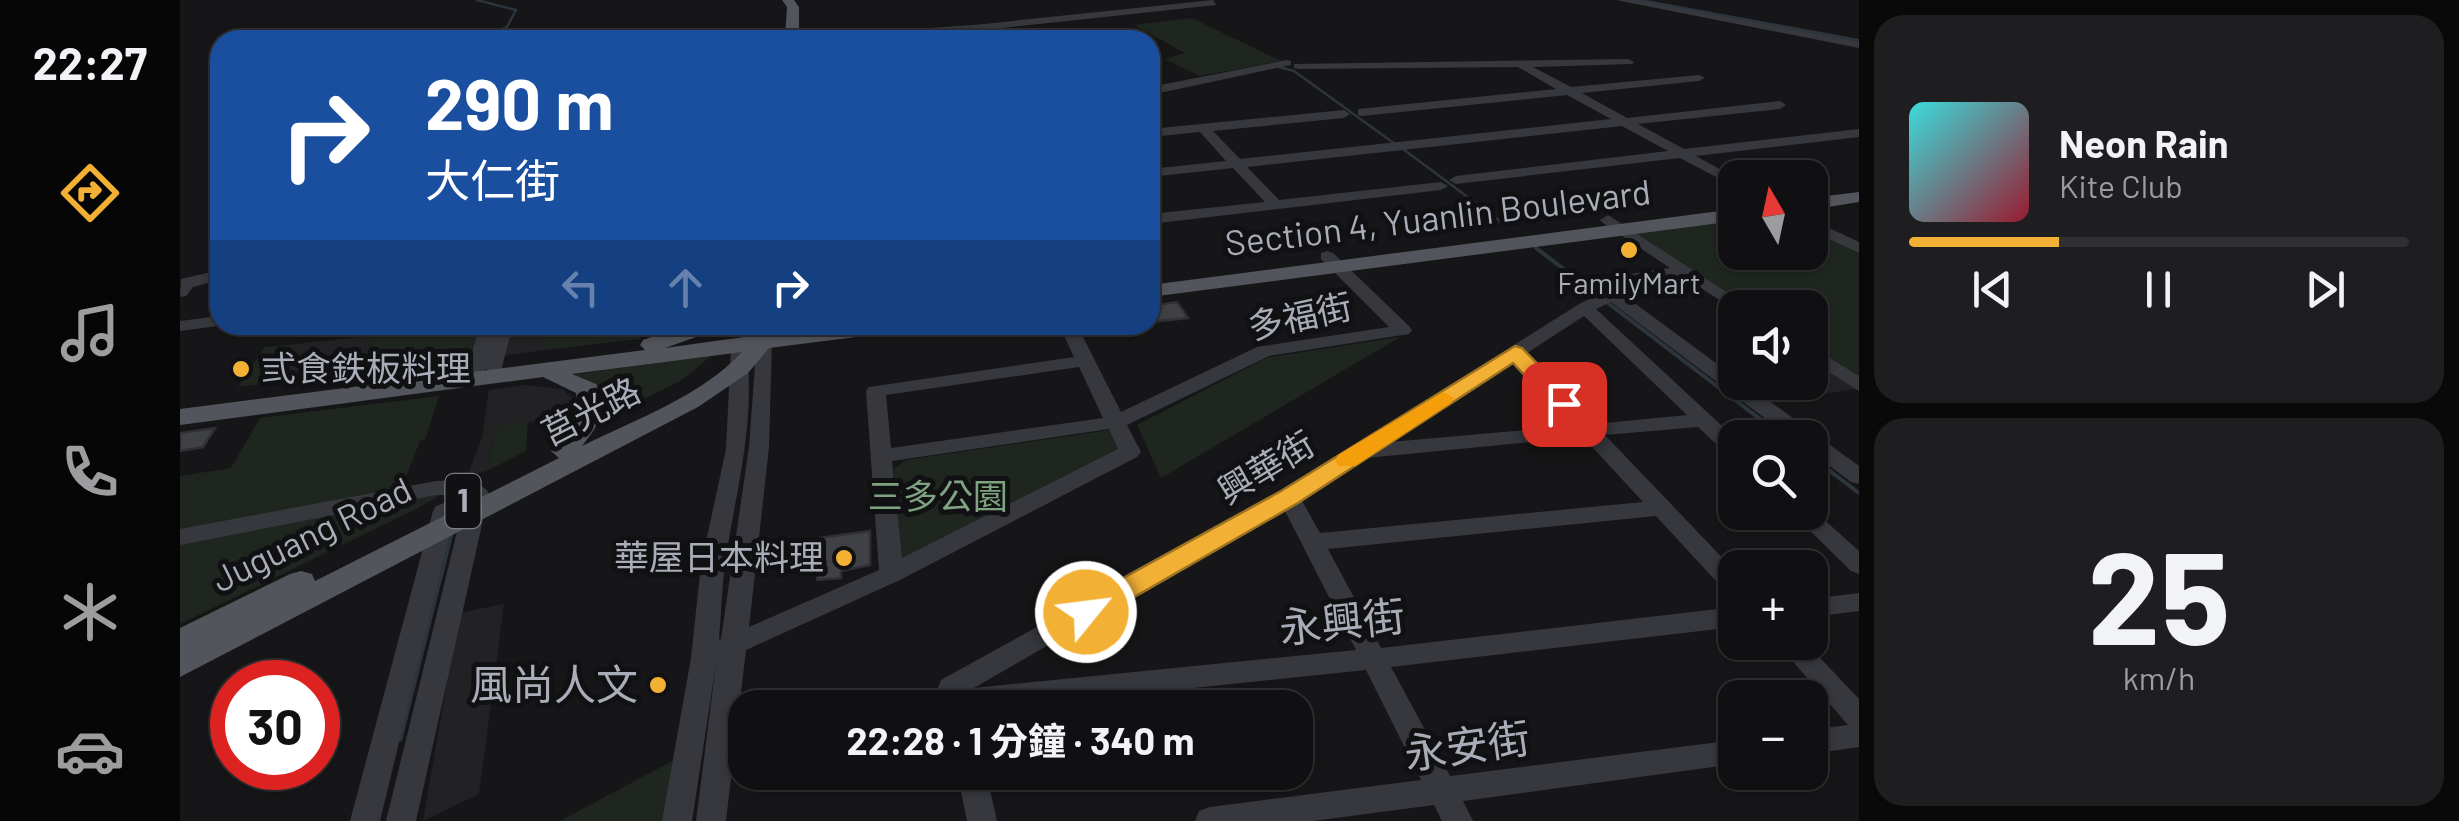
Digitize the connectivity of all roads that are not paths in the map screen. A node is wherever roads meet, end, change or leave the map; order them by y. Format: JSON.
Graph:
{"nodes":[{"id":1,"x":788,"y":0,"type":"edge"},
{"id":2,"x":801,"y":0,"type":"edge"},
{"id":3,"x":1622,"y":0,"type":"edge"},
{"id":4,"x":1659,"y":0,"type":"edge"},
{"id":5,"x":1213,"y":3,"type":"dead end"},
{"id":6,"x":792,"y":30,"type":"edge"},
{"id":7,"x":806,"y":30,"type":"edge"},
{"id":8,"x":946,"y":30,"type":"edge"},
{"id":9,"x":1859,"y":37,"type":"edge"},
{"id":10,"x":1859,"y":45,"type":"edge"},
{"id":11,"x":1628,"y":62,"type":"dead end"},
{"id":12,"x":1520,"y":64,"type":"junction"},
{"id":13,"x":1289,"y":66,"type":"junction"},
{"id":14,"x":1699,"y":78,"type":"dead end"},
{"id":15,"x":1160,"y":90,"type":"edge"},
{"id":16,"x":1570,"y":91,"type":"junction"},
{"id":17,"x":1160,"y":98,"type":"edge"},
{"id":18,"x":1780,"y":105,"type":"dead end"},
{"id":19,"x":1362,"y":112,"type":"dead end"},
{"id":20,"x":1344,"y":114,"type":"dead end"},
{"id":21,"x":1623,"y":122,"type":"junction"},
{"id":22,"x":1203,"y":128,"type":"junction"},
{"id":23,"x":1160,"y":132,"type":"edge"},
{"id":24,"x":1859,"y":133,"type":"edge"},
{"id":25,"x":1685,"y":155,"type":"junction"},
{"id":26,"x":1236,"y":164,"type":"junction"},
{"id":27,"x":1160,"y":171,"type":"edge"},
{"id":28,"x":1718,"y":173,"type":"edge"},
{"id":29,"x":1859,"y":188,"type":"edge"},
{"id":30,"x":1828,"y":192,"type":"edge"},
{"id":31,"x":1859,"y":196,"type":"edge"},
{"id":32,"x":1828,"y":201,"type":"edge"},
{"id":33,"x":1275,"y":204,"type":"junction"},
{"id":34,"x":1718,"y":207,"type":"edge"},
{"id":35,"x":1718,"y":216,"type":"edge"},
{"id":36,"x":1160,"y":217,"type":"edge"},
{"id":37,"x":1615,"y":225,"type":"junction"},
{"id":38,"x":1828,"y":233,"type":"edge"},
{"id":39,"x":1859,"y":248,"type":"edge"},
{"id":40,"x":1332,"y":262,"type":"junction"},
{"id":41,"x":1686,"y":270,"type":"junction"},
{"id":42,"x":1160,"y":277,"type":"edge"},
{"id":43,"x":210,"y":279,"type":"edge"},
{"id":44,"x":184,"y":288,"type":"edge"},
{"id":45,"x":1160,"y":290,"type":"edge"},
{"id":46,"x":1718,"y":291,"type":"edge"},
{"id":47,"x":1602,"y":300,"type":"junction"},
{"id":48,"x":210,"y":322,"type":"edge"},
{"id":49,"x":180,"y":326,"type":"edge"},
{"id":50,"x":488,"y":335,"type":"edge"},
{"id":51,"x":500,"y":335,"type":"edge"},
{"id":52,"x":681,"y":335,"type":"edge"},
{"id":53,"x":786,"y":335,"type":"edge"},
{"id":54,"x":1073,"y":335,"type":"edge"},
{"id":55,"x":753,"y":338,"type":"edge"},
{"id":56,"x":626,"y":350,"type":"junction"},
{"id":57,"x":1515,"y":352,"type":"junction"},
{"id":58,"x":1085,"y":361,"type":"junction"},
{"id":59,"x":1828,"y":364,"type":"edge"},
{"id":60,"x":485,"y":368,"type":"junction"},
{"id":61,"x":543,"y":372,"type":"junction"},
{"id":62,"x":1859,"y":384,"type":"edge"},
{"id":63,"x":180,"y":405,"type":"edge"},
{"id":64,"x":180,"y":417,"type":"edge"},
{"id":65,"x":1702,"y":420,"type":"junction"},
{"id":66,"x":1780,"y":420,"type":"edge"},
{"id":67,"x":1116,"y":422,"type":"junction"},
{"id":68,"x":1588,"y":430,"type":"junction"},
{"id":69,"x":1393,"y":431,"type":"junction"},
{"id":70,"x":1718,"y":435,"type":"edge"},
{"id":71,"x":1416,"y":446,"type":"junction"},
{"id":72,"x":564,"y":451,"type":"junction"},
{"id":73,"x":1362,"y":451,"type":"junction"},
{"id":74,"x":1828,"y":454,"type":"edge"},
{"id":75,"x":880,"y":456,"type":"junction"},
{"id":76,"x":1859,"y":477,"type":"edge"},
{"id":77,"x":1290,"y":497,"type":"junction"},
{"id":78,"x":476,"y":502,"type":"junction"},
{"id":79,"x":1660,"y":508,"type":"junction"},
{"id":80,"x":442,"y":520,"type":"junction"},
{"id":81,"x":1821,"y":530,"type":"edge"},
{"id":82,"x":180,"y":537,"type":"edge"},
{"id":83,"x":1313,"y":542,"type":"junction"},
{"id":84,"x":1859,"y":565,"type":"edge"},
{"id":85,"x":1718,"y":568,"type":"edge"},
{"id":86,"x":891,"y":574,"type":"junction"},
{"id":87,"x":1859,"y":602,"type":"edge"},
{"id":88,"x":1828,"y":606,"type":"edge"},
{"id":89,"x":1718,"y":619,"type":"edge"},
{"id":90,"x":180,"y":642,"type":"edge"},
{"id":91,"x":735,"y":644,"type":"junction"},
{"id":92,"x":704,"y":658,"type":"junction"},
{"id":93,"x":1374,"y":659,"type":"junction"},
{"id":94,"x":1806,"y":660,"type":"edge"},
{"id":95,"x":180,"y":664,"type":"edge"},
{"id":96,"x":970,"y":690,"type":"edge"},
{"id":97,"x":1049,"y":690,"type":"edge"},
{"id":98,"x":1859,"y":718,"type":"edge"},
{"id":99,"x":1859,"y":735,"type":"edge"},
{"id":100,"x":1828,"y":739,"type":"edge"},
{"id":101,"x":1718,"y":754,"type":"edge"},
{"id":102,"x":975,"y":790,"type":"edge"},
{"id":103,"x":1444,"y":793,"type":"junction"},
{"id":104,"x":364,"y":821,"type":"edge"},
{"id":105,"x":402,"y":821,"type":"edge"},
{"id":106,"x":678,"y":821,"type":"edge"},
{"id":107,"x":710,"y":821,"type":"edge"},
{"id":108,"x":982,"y":821,"type":"edge"},
{"id":109,"x":1210,"y":821,"type":"edge"},
{"id":110,"x":1458,"y":821,"type":"edge"}],
"edges":[{"from":1,"to":6,"type":"main road"},
{"from":2,"to":7,"type":"main road"},
{"from":3,"to":10,"type":"street"},
{"from":4,"to":9,"type":"street"},
{"from":5,"to":8,"type":"street"},
{"from":11,"to":12,"type":"street"},
{"from":12,"to":13,"type":"street"},
{"from":12,"to":16,"type":"street"},
{"from":13,"to":15,"type":"street"},
{"from":13,"to":17,"type":"street"},
{"from":14,"to":16,"type":"street"},
{"from":16,"to":19,"type":"street"},
{"from":16,"to":21,"type":"street"},
{"from":18,"to":21,"type":"street"},
{"from":20,"to":22,"type":"street"},
{"from":21,"to":25,"type":"street"},
{"from":21,"to":26,"type":"street"},
{"from":22,"to":23,"type":"street"},
{"from":22,"to":26,"type":"street"},
{"from":24,"to":25,"type":"street"},
{"from":25,"to":28,"type":"street"},
{"from":25,"to":33,"type":"street"},
{"from":26,"to":27,"type":"street"},
{"from":26,"to":33,"type":"street"},
{"from":29,"to":30,"type":"main road"},
{"from":31,"to":32,"type":"main road"},
{"from":33,"to":36,"type":"street"},
{"from":34,"to":37,"type":"main road","name":"Section 4, Yuanlin Boulevard"},
{"from":35,"to":37,"type":"main road","name":"Section 4, Yuanlin Boulevard"},
{"from":37,"to":40,"type":"main road","name":"Section 4, Yuanlin Boulevard"},
{"from":37,"to":41,"type":"street"},
{"from":38,"to":39,"type":"street"},
{"from":40,"to":42,"type":"main road","name":"Section 4, Yuanlin Boulevard"},
{"from":40,"to":45,"type":"main road","name":"Section 4, Yuanlin Boulevard"},
{"from":40,"to":67,"type":"street","name":"多福街"},
{"from":41,"to":46,"type":"street"},
{"from":41,"to":47,"type":"street","name":"興華街"},
{"from":43,"to":44,"type":"street"},
{"from":47,"to":57,"type":"street","name":"興華街"},
{"from":47,"to":65,"type":"street"},
{"from":47,"to":66,"type":"street"},
{"from":48,"to":49,"type":"street"},
{"from":50,"to":60,"type":"street"},
{"from":51,"to":60,"type":"street"},
{"from":52,"to":56,"type":"main road"},
{"from":53,"to":55,"type":"main road"},
{"from":54,"to":58,"type":"street"},
{"from":55,"to":56,"type":"main road"},
{"from":55,"to":61,"type":"main road"},
{"from":55,"to":72,"type":"main road","name":"Juguang Road","number":"1"},
{"from":55,"to":78,"type":"main road","name":"莒光路","number":"1"},
{"from":55,"to":91,"type":"street"},
{"from":55,"to":92,"type":"street"},
{"from":56,"to":60,"type":"main road"},
{"from":57,"to":68,"type":"street"},
{"from":57,"to":69,"type":"street","name":"興華街"},
{"from":58,"to":67,"type":"street"},
{"from":58,"to":75,"type":"street"},
{"from":59,"to":62,"type":"street"},
{"from":60,"to":63,"type":"main road"},
{"from":61,"to":64,"type":"main road"},
{"from":61,"to":72,"type":"main road"},
{"from":65,"to":68,"type":"street"},
{"from":65,"to":70,"type":"street"},
{"from":67,"to":75,"type":"street"},
{"from":67,"to":86,"type":"street"},
{"from":68,"to":71,"type":"street"},
{"from":68,"to":79,"type":"street"},
{"from":69,"to":71,"type":"street"},
{"from":69,"to":73,"type":"street","name":"興華街"},
{"from":71,"to":73,"type":"street"},
{"from":72,"to":78,"type":"main road","name":"Juguang Road","number":"1"},
{"from":73,"to":77,"type":"street","name":"興華街"},
{"from":74,"to":76,"type":"street"},
{"from":75,"to":86,"type":"street"},
{"from":77,"to":83,"type":"street"},
{"from":77,"to":96,"type":"street","name":"興華街"},
{"from":78,"to":80,"type":"main road","name":"Juguang Road","number":"1"},
{"from":78,"to":82,"type":"street"},
{"from":78,"to":105,"type":"street"},
{"from":79,"to":83,"type":"street"},
{"from":79,"to":85,"type":"street"},
{"from":80,"to":90,"type":"main road","name":"Juguang Road","number":"1"},
{"from":80,"to":95,"type":"main road","name":"Juguang Road","number":"1"},
{"from":80,"to":104,"type":"street"},
{"from":81,"to":84,"type":"street"},
{"from":83,"to":93,"type":"street"},
{"from":86,"to":91,"type":"street"},
{"from":87,"to":88,"type":"street"},
{"from":89,"to":93,"type":"street","name":"永興街"},
{"from":91,"to":92,"type":"street"},
{"from":91,"to":107,"type":"street"},
{"from":92,"to":106,"type":"street"},
{"from":93,"to":97,"type":"street","name":"永興街"},
{"from":93,"to":103,"type":"street"},
{"from":94,"to":98,"type":"street"},
{"from":99,"to":100,"type":"street"},
{"from":101,"to":103,"type":"street","name":"永安街"},
{"from":102,"to":108,"type":"street"},
{"from":103,"to":109,"type":"street","name":"永安街"},
{"from":103,"to":110,"type":"street"}]}
